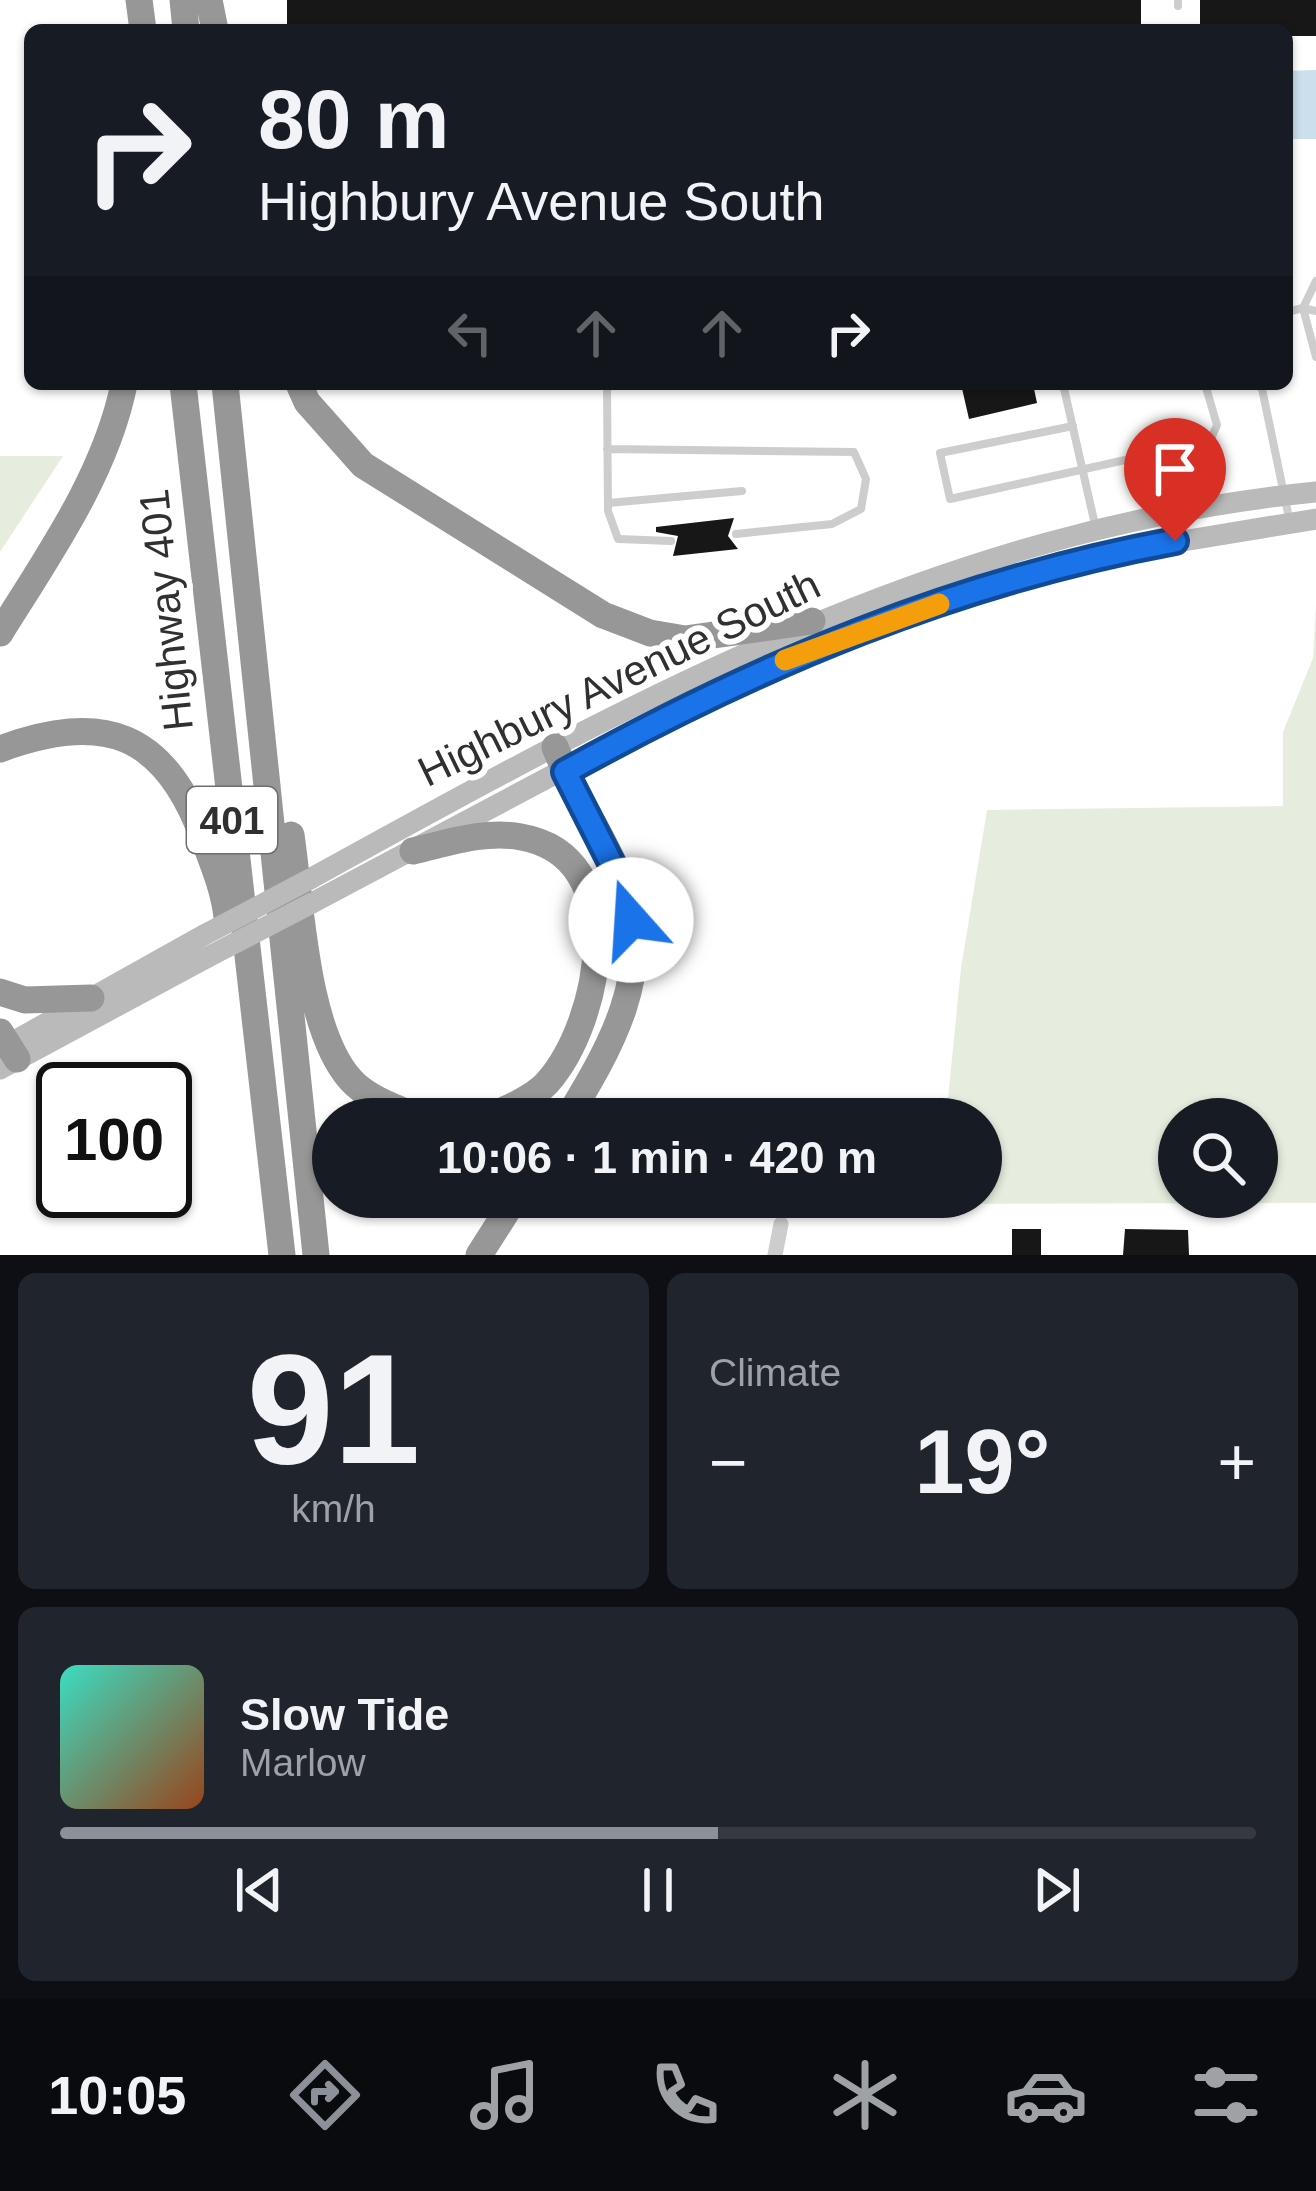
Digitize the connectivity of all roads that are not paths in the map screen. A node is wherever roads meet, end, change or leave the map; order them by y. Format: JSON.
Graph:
{"nodes":[{"id":1,"x":1316,"y":281,"type":"edge"},
{"id":2,"x":1303,"y":308,"type":"junction"},
{"id":3,"x":1293,"y":310,"type":"edge"},
{"id":4,"x":1316,"y":310,"type":"edge"},
{"id":5,"x":1316,"y":357,"type":"edge"},
{"id":6,"x":123,"y":390,"type":"edge"},
{"id":7,"x":184,"y":390,"type":"edge"},
{"id":8,"x":226,"y":390,"type":"edge"},
{"id":9,"x":302,"y":390,"type":"edge"},
{"id":10,"x":607,"y":390,"type":"edge"},
{"id":11,"x":1064,"y":390,"type":"edge"},
{"id":12,"x":1207,"y":390,"type":"edge"},
{"id":13,"x":1263,"y":390,"type":"edge"},
{"id":14,"x":1073,"y":426,"type":"junction"},
{"id":15,"x":607,"y":449,"type":"junction"},
{"id":16,"x":1083,"y":469,"type":"junction"},
{"id":17,"x":742,"y":491,"type":"dead end"},
{"id":18,"x":1316,"y":492,"type":"edge"},
{"id":19,"x":1286,"y":495,"type":"junction"},
{"id":20,"x":608,"y":503,"type":"junction"},
{"id":21,"x":1316,"y":518,"type":"edge"},
{"id":22,"x":1289,"y":522,"type":"junction"},
{"id":23,"x":1096,"y":529,"type":"junction"},
{"id":24,"x":736,"y":534,"type":"dead end"},
{"id":25,"x":671,"y":541,"type":"dead end"},
{"id":26,"x":250,"y":608,"type":"junction"},
{"id":27,"x":812,"y":621,"type":"junction"},
{"id":28,"x":0,"y":633,"type":"edge"},
{"id":29,"x":0,"y":749,"type":"edge"},
{"id":30,"x":560,"y":759,"type":"junction"},
{"id":31,"x":413,"y":850,"type":"junction"},
{"id":32,"x":206,"y":946,"type":"junction"},
{"id":33,"x":0,"y":992,"type":"edge"},
{"id":34,"x":91,"y":998,"type":"junction"},
{"id":35,"x":5,"y":1051,"type":"edge"},
{"id":36,"x":383,"y":1098,"type":"edge"},
{"id":37,"x":521,"y":1098,"type":"edge"},
{"id":38,"x":580,"y":1098,"type":"edge"},
{"id":39,"x":502,"y":1218,"type":"edge"},
{"id":40,"x":781,"y":1223,"type":"dead end"},
{"id":41,"x":281,"y":1255,"type":"edge"},
{"id":42,"x":316,"y":1255,"type":"edge"},
{"id":43,"x":478,"y":1255,"type":"edge"},
{"id":44,"x":775,"y":1255,"type":"edge"}],
"edges":[{"from":1,"to":2,"type":"lane"},
{"from":2,"to":3,"type":"lane"},
{"from":2,"to":4,"type":"lane"},
{"from":2,"to":5,"type":"lane"},
{"from":6,"to":28,"type":"highway"},
{"from":7,"to":41,"type":"highway","name":"Highway 401","number":"401"},
{"from":8,"to":26,"type":"highway","name":"Highway 401","number":"401"},
{"from":9,"to":27,"type":"highway"},
{"from":10,"to":15,"type":"lane"},
{"from":11,"to":14,"type":"lane"},
{"from":12,"to":16,"type":"lane"},
{"from":13,"to":19,"type":"lane"},
{"from":14,"to":16,"type":"lane"},
{"from":14,"to":16,"type":"lane"},
{"from":15,"to":20,"type":"lane"},
{"from":15,"to":24,"type":"lane"},
{"from":16,"to":23,"type":"lane"},
{"from":17,"to":20,"type":"lane"},
{"from":18,"to":19,"type":"main road","name":"Highbury Avenue South"},
{"from":19,"to":22,"type":"lane"},
{"from":19,"to":23,"type":"main road","name":"Highbury Avenue South"},
{"from":20,"to":25,"type":"lane"},
{"from":21,"to":22,"type":"main road","name":"Highbury Avenue South"},
{"from":22,"to":30,"type":"main road","name":"Highbury Avenue South"},
{"from":23,"to":27,"type":"main road","name":"Highbury Avenue South"},
{"from":26,"to":36,"type":"highway"},
{"from":26,"to":42,"type":"highway","name":"Highway 401","number":"401"},
{"from":27,"to":30,"type":"main road","name":"Highbury Avenue South"},
{"from":29,"to":41,"type":"highway"},
{"from":30,"to":31,"type":"main road","name":"Highbury Avenue South"},
{"from":30,"to":32,"type":"main road","name":"Highbury Avenue South","bridge":true},
{"from":30,"to":38,"type":"highway"},
{"from":31,"to":32,"type":"main road","name":"Highbury Avenue South","bridge":true},
{"from":31,"to":37,"type":"highway"},
{"from":32,"to":34,"type":"main road","name":"Highbury Avenue South"},
{"from":32,"to":35,"type":"main road","name":"Highbury Avenue South"},
{"from":33,"to":34,"type":"highway"},
{"from":34,"to":35,"type":"main road","name":"Highbury Avenue South"},
{"from":39,"to":43,"type":"highway"},
{"from":40,"to":44,"type":"street"}]}
